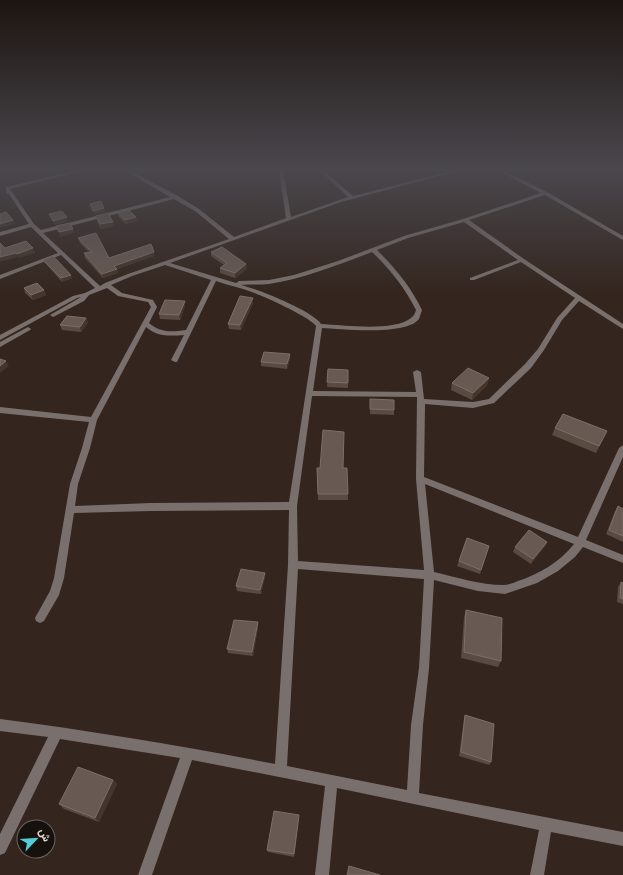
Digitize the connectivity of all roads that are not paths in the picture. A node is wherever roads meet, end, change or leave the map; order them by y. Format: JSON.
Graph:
{"nodes":[{"id":1,"x":22,"y":211,"type":"edge"},
{"id":2,"x":128,"y":211,"type":"edge"},
{"id":3,"x":198,"y":211,"type":"edge"},
{"id":4,"x":288,"y":211,"type":"edge"},
{"id":5,"x":312,"y":211,"type":"edge"},
{"id":6,"x":492,"y":211,"type":"edge"},
{"id":7,"x":576,"y":211,"type":"edge"},
{"id":8,"x":289,"y":219,"type":"junction"},
{"id":9,"x":465,"y":220,"type":"junction"},
{"id":10,"x":32,"y":225,"type":"junction"},
{"id":11,"x":40,"y":232,"type":"junction"},
{"id":12,"x":0,"y":234,"type":"edge"},
{"id":13,"x":623,"y":238,"type":"edge"},
{"id":14,"x":233,"y":239,"type":"junction"},
{"id":15,"x":373,"y":249,"type":"junction"},
{"id":16,"x":62,"y":253,"type":"junction"},
{"id":17,"x":522,"y":260,"type":"junction"},
{"id":18,"x":165,"y":263,"type":"junction"},
{"id":19,"x":0,"y":277,"type":"edge"},
{"id":20,"x":214,"y":279,"type":"junction"},
{"id":21,"x":472,"y":279,"type":"dead end"},
{"id":22,"x":230,"y":283,"type":"junction"},
{"id":23,"x":107,"y":284,"type":"junction"},
{"id":24,"x":99,"y":288,"type":"junction"},
{"id":25,"x":87,"y":294,"type":"junction"},
{"id":26,"x":578,"y":298,"type":"junction"},
{"id":27,"x":146,"y":324,"type":"junction"},
{"id":28,"x":320,"y":326,"type":"junction"},
{"id":29,"x":623,"y":327,"type":"edge"},
{"id":30,"x":188,"y":332,"type":"junction"},
{"id":31,"x":0,"y":338,"type":"edge"},
{"id":32,"x":0,"y":345,"type":"edge"},
{"id":33,"x":175,"y":360,"type":"dead end"},
{"id":34,"x":417,"y":372,"type":"dead end"},
{"id":35,"x":309,"y":394,"type":"junction"},
{"id":36,"x":421,"y":398,"type":"junction"},
{"id":37,"x":0,"y":410,"type":"edge"},
{"id":38,"x":93,"y":420,"type":"junction"},
{"id":39,"x":623,"y":448,"type":"edge"},
{"id":40,"x":420,"y":479,"type":"junction"},
{"id":41,"x":293,"y":506,"type":"junction"},
{"id":42,"x":69,"y":510,"type":"junction"},
{"id":43,"x":581,"y":542,"type":"junction"},
{"id":44,"x":623,"y":559,"type":"edge"},
{"id":45,"x":293,"y":565,"type":"junction"},
{"id":46,"x":429,"y":575,"type":"junction"},
{"id":47,"x":40,"y":618,"type":"dead end"},
{"id":48,"x":0,"y":726,"type":"edge"},
{"id":49,"x":56,"y":734,"type":"junction"},
{"id":50,"x":188,"y":753,"type":"junction"},
{"id":51,"x":281,"y":770,"type":"junction"},
{"id":52,"x":332,"y":781,"type":"junction"},
{"id":53,"x":412,"y":797,"type":"junction"},
{"id":54,"x":546,"y":825,"type":"junction"},
{"id":55,"x":623,"y":839,"type":"edge"},
{"id":56,"x":0,"y":848,"type":"edge"},
{"id":57,"x":145,"y":875,"type":"edge"},
{"id":58,"x":322,"y":875,"type":"edge"},
{"id":59,"x":537,"y":875,"type":"edge"}],
"edges":[{"from":1,"to":10,"type":"street"},
{"from":2,"to":11,"type":"street"},
{"from":3,"to":14,"type":"street"},
{"from":4,"to":8,"type":"street"},
{"from":5,"to":8,"type":"street"},
{"from":6,"to":9,"type":"street"},
{"from":7,"to":13,"type":"street"},
{"from":8,"to":14,"type":"street"},
{"from":9,"to":15,"type":"street"},
{"from":9,"to":17,"type":"street"},
{"from":10,"to":11,"type":"street"},
{"from":10,"to":12,"type":"street"},
{"from":11,"to":16,"type":"street"},
{"from":14,"to":18,"type":"street"},
{"from":15,"to":22,"type":"street"},
{"from":15,"to":28,"type":"street"},
{"from":16,"to":19,"type":"street"},
{"from":16,"to":24,"type":"street"},
{"from":17,"to":21,"type":"street"},
{"from":17,"to":26,"type":"street"},
{"from":18,"to":20,"type":"street"},
{"from":18,"to":23,"type":"street"},
{"from":20,"to":22,"type":"street"},
{"from":20,"to":30,"type":"street"},
{"from":22,"to":28,"type":"street"},
{"from":23,"to":24,"type":"street"},
{"from":23,"to":27,"type":"street"},
{"from":24,"to":25,"type":"street"},
{"from":25,"to":31,"type":"street"},
{"from":25,"to":32,"type":"street"},
{"from":26,"to":29,"type":"street"},
{"from":26,"to":36,"type":"street"},
{"from":27,"to":30,"type":"street"},
{"from":27,"to":38,"type":"street"},
{"from":28,"to":35,"type":"street"},
{"from":30,"to":33,"type":"street"},
{"from":34,"to":36,"type":"street"},
{"from":35,"to":36,"type":"street"},
{"from":35,"to":41,"type":"street"},
{"from":36,"to":40,"type":"street"},
{"from":37,"to":38,"type":"street"},
{"from":38,"to":42,"type":"street"},
{"from":39,"to":43,"type":"street"},
{"from":40,"to":43,"type":"street"},
{"from":40,"to":46,"type":"street"},
{"from":41,"to":42,"type":"street"},
{"from":41,"to":45,"type":"street"},
{"from":42,"to":47,"type":"street"},
{"from":43,"to":44,"type":"street"},
{"from":43,"to":46,"type":"street"},
{"from":45,"to":46,"type":"street"},
{"from":45,"to":51,"type":"street"},
{"from":46,"to":53,"type":"street"},
{"from":48,"to":49,"type":"street"},
{"from":49,"to":50,"type":"street"},
{"from":49,"to":56,"type":"street"},
{"from":50,"to":51,"type":"street"},
{"from":50,"to":57,"type":"street"},
{"from":51,"to":52,"type":"street"},
{"from":52,"to":53,"type":"street"},
{"from":52,"to":58,"type":"street"},
{"from":53,"to":54,"type":"street"},
{"from":54,"to":55,"type":"street"},
{"from":54,"to":59,"type":"street"}]}
